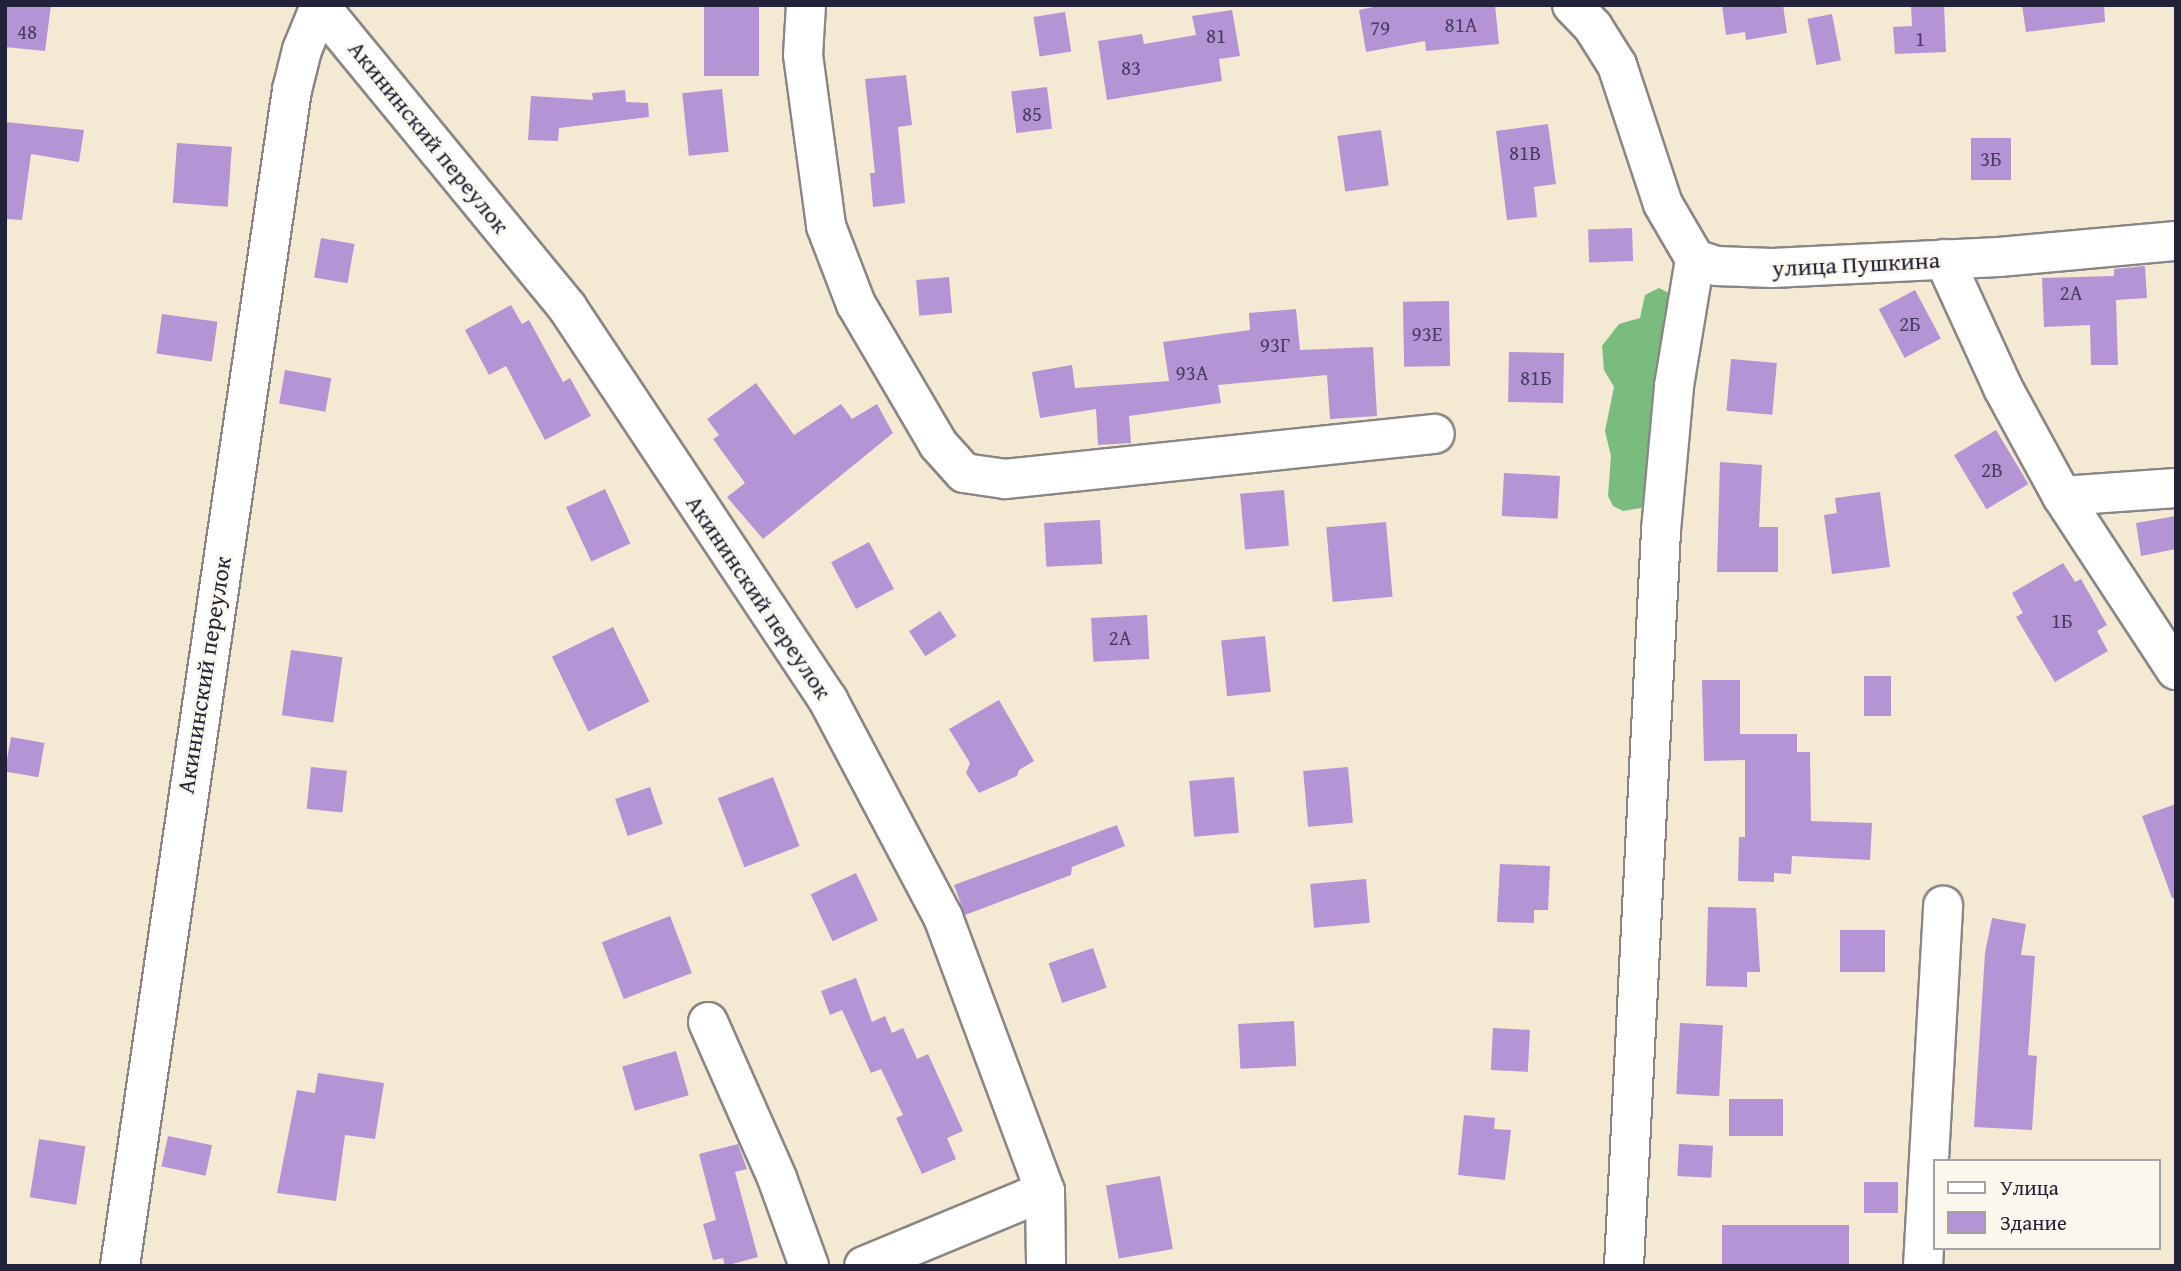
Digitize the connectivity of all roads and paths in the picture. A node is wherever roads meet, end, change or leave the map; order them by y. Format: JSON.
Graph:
{"nodes":[{"id":1,"x":806,"y":5,"type":"edge"},
{"id":2,"x":1572,"y":5,"type":"edge"},
{"id":3,"x":320,"y":6,"type":"edge"},
{"id":4,"x":2176,"y":241,"type":"edge"},
{"id":5,"x":1695,"y":258,"type":"junction"},
{"id":6,"x":1944,"y":259,"type":"junction"},
{"id":7,"x":1435,"y":434,"type":"dead end"},
{"id":8,"x":2176,"y":488,"type":"edge"},
{"id":9,"x":2062,"y":496,"type":"junction"},
{"id":10,"x":2176,"y":670,"type":"edge"},
{"id":11,"x":1943,"y":906,"type":"dead end"},
{"id":12,"x":708,"y":1022,"type":"dead end"},
{"id":13,"x":1045,"y":1191,"type":"junction"},
{"id":14,"x":121,"y":1266,"type":"edge"},
{"id":15,"x":809,"y":1266,"type":"edge"},
{"id":16,"x":864,"y":1266,"type":"edge"},
{"id":17,"x":1046,"y":1266,"type":"edge"},
{"id":18,"x":1624,"y":1266,"type":"edge"},
{"id":19,"x":1923,"y":1266,"type":"edge"}],
"edges":[{"from":1,"to":7,"type":"street"},
{"from":2,"to":5,"type":"street"},
{"from":3,"to":13,"type":"street","name":"Акининский переулок"},
{"from":3,"to":14,"type":"street","name":"Акининский переулок"},
{"from":4,"to":6,"type":"street","name":"улица Пушкина"},
{"from":5,"to":6,"type":"street","name":"улица Пушкина"},
{"from":5,"to":18,"type":"street"},
{"from":6,"to":9,"type":"street"},
{"from":8,"to":9,"type":"street"},
{"from":9,"to":10,"type":"street"},
{"from":11,"to":19,"type":"street"},
{"from":12,"to":15,"type":"street"},
{"from":13,"to":16,"type":"street"},
{"from":13,"to":17,"type":"street","name":"Акининский переулок"}]}
